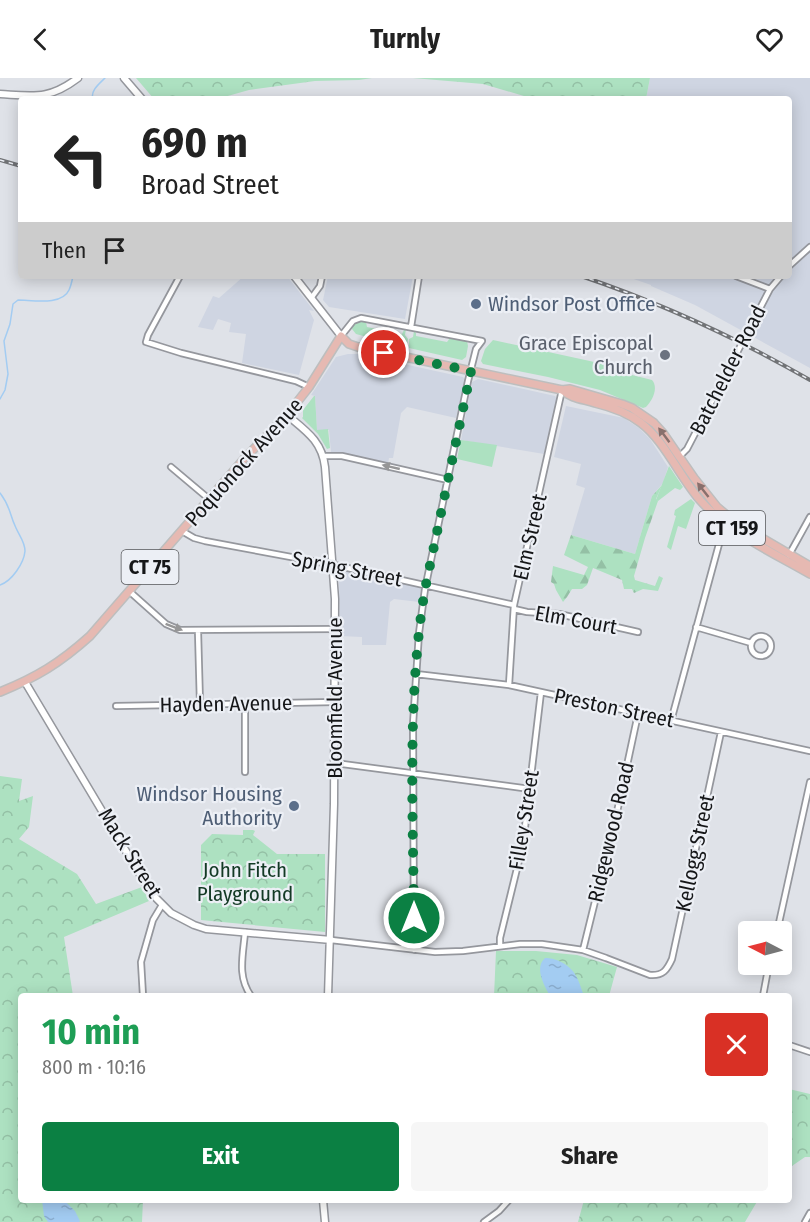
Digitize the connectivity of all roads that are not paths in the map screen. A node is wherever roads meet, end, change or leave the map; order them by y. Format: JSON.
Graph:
{"nodes":[{"id":1,"x":78,"y":78,"type":"edge"},
{"id":2,"x":124,"y":78,"type":"edge"},
{"id":3,"x":0,"y":94,"type":"edge"},
{"id":4,"x":139,"y":96,"type":"edge"},
{"id":5,"x":810,"y":247,"type":"edge"},
{"id":6,"x":792,"y":263,"type":"edge"},
{"id":7,"x":178,"y":279,"type":"edge"},
{"id":8,"x":297,"y":279,"type":"edge"},
{"id":9,"x":321,"y":279,"type":"edge"},
{"id":10,"x":419,"y":279,"type":"edge"},
{"id":11,"x":744,"y":279,"type":"edge"},
{"id":12,"x":778,"y":279,"type":"edge"},
{"id":13,"x":770,"y":289,"type":"junction"},
{"id":14,"x":312,"y":297,"type":"junction"},
{"id":15,"x":411,"y":327,"type":"junction"},
{"id":16,"x":341,"y":336,"type":"junction"},
{"id":17,"x":471,"y":371,"type":"junction"},
{"id":18,"x":309,"y":387,"type":"junction"},
{"id":19,"x":562,"y":390,"type":"junction"},
{"id":20,"x":287,"y":415,"type":"junction"},
{"id":21,"x":642,"y":419,"type":"junction"},
{"id":22,"x":324,"y":456,"type":"junction"},
{"id":23,"x":679,"y":457,"type":"junction"},
{"id":24,"x":671,"y":461,"type":"junction"},
{"id":25,"x":171,"y":467,"type":"dead end"},
{"id":26,"x":448,"y":480,"type":"junction"},
{"id":27,"x":209,"y":499,"type":"junction"},
{"id":28,"x":810,"y":517,"type":"edge"},
{"id":29,"x":729,"y":521,"type":"junction"},
{"id":30,"x":182,"y":531,"type":"junction"},
{"id":31,"x":788,"y":557,"type":"junction"},
{"id":32,"x":334,"y":565,"type":"junction"},
{"id":33,"x":810,"y":566,"type":"edge"},
{"id":34,"x":810,"y":574,"type":"edge"},
{"id":35,"x":426,"y":585,"type":"junction"},
{"id":36,"x":129,"y":591,"type":"junction"},
{"id":37,"x":514,"y":607,"type":"junction"},
{"id":38,"x":696,"y":627,"type":"junction"},
{"id":39,"x":335,"y":629,"type":"junction"},
{"id":40,"x":198,"y":631,"type":"junction"},
{"id":41,"x":638,"y":632,"type":"dead end"},
{"id":42,"x":751,"y":643,"type":"junction"},
{"id":43,"x":416,"y":674,"type":"junction"},
{"id":44,"x":25,"y":682,"type":"junction"},
{"id":45,"x":509,"y":685,"type":"junction"},
{"id":46,"x":0,"y":692,"type":"edge"},
{"id":47,"x":541,"y":692,"type":"junction"},
{"id":48,"x":335,"y":702,"type":"junction"},
{"id":49,"x":200,"y":704,"type":"junction"},
{"id":50,"x":245,"y":704,"type":"junction"},
{"id":51,"x":116,"y":706,"type":"dead end"},
{"id":52,"x":638,"y":714,"type":"junction"},
{"id":53,"x":671,"y":721,"type":"junction"},
{"id":54,"x":721,"y":732,"type":"junction"},
{"id":55,"x":810,"y":751,"type":"edge"},
{"id":56,"x":335,"y":763,"type":"junction"},
{"id":57,"x":244,"y":772,"type":"dead end"},
{"id":58,"x":413,"y":773,"type":"junction"},
{"id":59,"x":810,"y":782,"type":"edge"},
{"id":60,"x":530,"y":789,"type":"junction"},
{"id":61,"x":162,"y":905,"type":"junction"},
{"id":62,"x":779,"y":921,"type":"edge"},
{"id":63,"x":245,"y":932,"type":"junction"},
{"id":64,"x":331,"y":940,"type":"junction"},
{"id":65,"x":500,"y":946,"type":"junction"},
{"id":66,"x":414,"y":950,"type":"junction"},
{"id":67,"x":583,"y":951,"type":"junction"},
{"id":68,"x":767,"y":975,"type":"edge"},
{"id":69,"x":143,"y":993,"type":"edge"},
{"id":70,"x":249,"y":993,"type":"edge"},
{"id":71,"x":328,"y":993,"type":"edge"},
{"id":72,"x":764,"y":993,"type":"edge"},
{"id":73,"x":792,"y":1046,"type":"edge"},
{"id":74,"x":810,"y":1052,"type":"edge"},
{"id":75,"x":323,"y":1203,"type":"edge"},
{"id":76,"x":506,"y":1203,"type":"edge"},
{"id":77,"x":810,"y":1213,"type":"edge"},
{"id":78,"x":325,"y":1222,"type":"edge"},
{"id":79,"x":484,"y":1222,"type":"edge"},
{"id":80,"x":805,"y":1222,"type":"edge"}],
"edges":[{"from":1,"to":3,"type":"main road"},
{"from":2,"to":4,"type":"main road"},
{"from":5,"to":6,"type":"street"},
{"from":7,"to":18,"type":"street"},
{"from":8,"to":14,"type":"main road","number":"CT 159"},
{"from":9,"to":14,"type":"street"},
{"from":10,"to":15,"type":"street"},
{"from":11,"to":13,"type":"street"},
{"from":12,"to":13,"type":"street","name":"Batchelder Road"},
{"from":13,"to":23,"type":"street","name":"Batchelder Road"},
{"from":14,"to":16,"type":"main road","number":"CT 159"},
{"from":15,"to":16,"type":"street"},
{"from":15,"to":17,"type":"street"},
{"from":16,"to":17,"type":"main road","number":"CT 159"},
{"from":16,"to":18,"type":"main road","name":"Poquonock Avenue","number":"CT 75"},
{"from":17,"to":19,"type":"main road","number":"CT 159"},
{"from":17,"to":26,"type":"street"},
{"from":18,"to":20,"type":"main road","name":"Poquonock Avenue","number":"CT 75"},
{"from":19,"to":21,"type":"main road","number":"CT 159"},
{"from":19,"to":37,"type":"street","name":"Elm Street"},
{"from":20,"to":22,"type":"main road"},
{"from":20,"to":27,"type":"main road","name":"Poquonock Avenue","number":"CT 75"},
{"from":23,"to":21,"type":"main road","number":"CT 159","one_way":true},
{"from":21,"to":24,"type":"main road","number":"CT 159"},
{"from":26,"to":22,"type":"street","one_way":true},
{"from":22,"to":32,"type":"main road","name":"Bloomfield Avenue"},
{"from":23,"to":24,"type":"street","name":"Batchelder Road"},
{"from":29,"to":23,"type":"main road","number":"CT 159","one_way":true},
{"from":24,"to":29,"type":"main road","number":"CT 159"},
{"from":25,"to":27,"type":"street"},
{"from":26,"to":35,"type":"street"},
{"from":27,"to":30,"type":"main road","name":"Poquonock Avenue","number":"CT 75"},
{"from":28,"to":31,"type":"street"},
{"from":29,"to":31,"type":"main road","number":"CT 159"},
{"from":29,"to":38,"type":"street"},
{"from":30,"to":32,"type":"street","name":"Spring Street"},
{"from":30,"to":36,"type":"main road","name":"Poquonock Avenue","number":"CT 75"},
{"from":31,"to":33,"type":"main road","number":"CT 159"},
{"from":31,"to":34,"type":"main road","number":"CT 159"},
{"from":32,"to":35,"type":"street","name":"Spring Street"},
{"from":32,"to":39,"type":"main road","name":"Bloomfield Avenue"},
{"from":35,"to":37,"type":"street","name":"Spring Street"},
{"from":35,"to":43,"type":"street"},
{"from":36,"to":40,"type":"street","one_way":true},
{"from":36,"to":44,"type":"main road","name":"Poquonock Avenue","number":"CT 75"},
{"from":37,"to":41,"type":"street","name":"Elm Court"},
{"from":37,"to":45,"type":"street","name":"Elm Street"},
{"from":38,"to":42,"type":"street"},
{"from":38,"to":53,"type":"street"},
{"from":39,"to":40,"type":"street"},
{"from":39,"to":48,"type":"main road","name":"Bloomfield Avenue"},
{"from":40,"to":49,"type":"street"},
{"from":42,"to":42,"type":"street"},
{"from":43,"to":45,"type":"street","name":"Preston Street"},
{"from":43,"to":58,"type":"street"},
{"from":44,"to":46,"type":"main road","name":"Poquonock Avenue","number":"CT 75"},
{"from":44,"to":61,"type":"main road","name":"Mack Street"},
{"from":45,"to":47,"type":"street","name":"Preston Street"},
{"from":47,"to":52,"type":"street","name":"Preston Street"},
{"from":47,"to":60,"type":"street","name":"Filley Street"},
{"from":48,"to":50,"type":"street","name":"Hayden Avenue"},
{"from":48,"to":56,"type":"main road","name":"Bloomfield Avenue"},
{"from":49,"to":50,"type":"street","name":"Hayden Avenue"},
{"from":49,"to":51,"type":"street","name":"Hayden Avenue"},
{"from":50,"to":57,"type":"street"},
{"from":52,"to":53,"type":"street","name":"Preston Street"},
{"from":52,"to":67,"type":"street","name":"Ridgewood Road"},
{"from":53,"to":54,"type":"street","name":"Preston Street"},
{"from":54,"to":55,"type":"street","name":"Preston Street"},
{"from":54,"to":67,"type":"street","name":"Kellogg Street"},
{"from":56,"to":58,"type":"street"},
{"from":56,"to":64,"type":"main road","name":"Bloomfield Avenue"},
{"from":58,"to":60,"type":"street"},
{"from":58,"to":66,"type":"street"},
{"from":59,"to":62,"type":"street"},
{"from":60,"to":65,"type":"street","name":"Filley Street"},
{"from":61,"to":63,"type":"main road","name":"Mack Street"},
{"from":61,"to":69,"type":"street"},
{"from":63,"to":64,"type":"main road","name":"Mack Street"},
{"from":63,"to":70,"type":"street"},
{"from":64,"to":66,"type":"street"},
{"from":64,"to":71,"type":"main road","name":"Bloomfield Avenue"},
{"from":65,"to":66,"type":"street"},
{"from":65,"to":67,"type":"street"},
{"from":68,"to":72,"type":"street"},
{"from":73,"to":74,"type":"street"},
{"from":75,"to":78,"type":"main road"},
{"from":76,"to":79,"type":"street"},
{"from":77,"to":80,"type":"street"}]}
